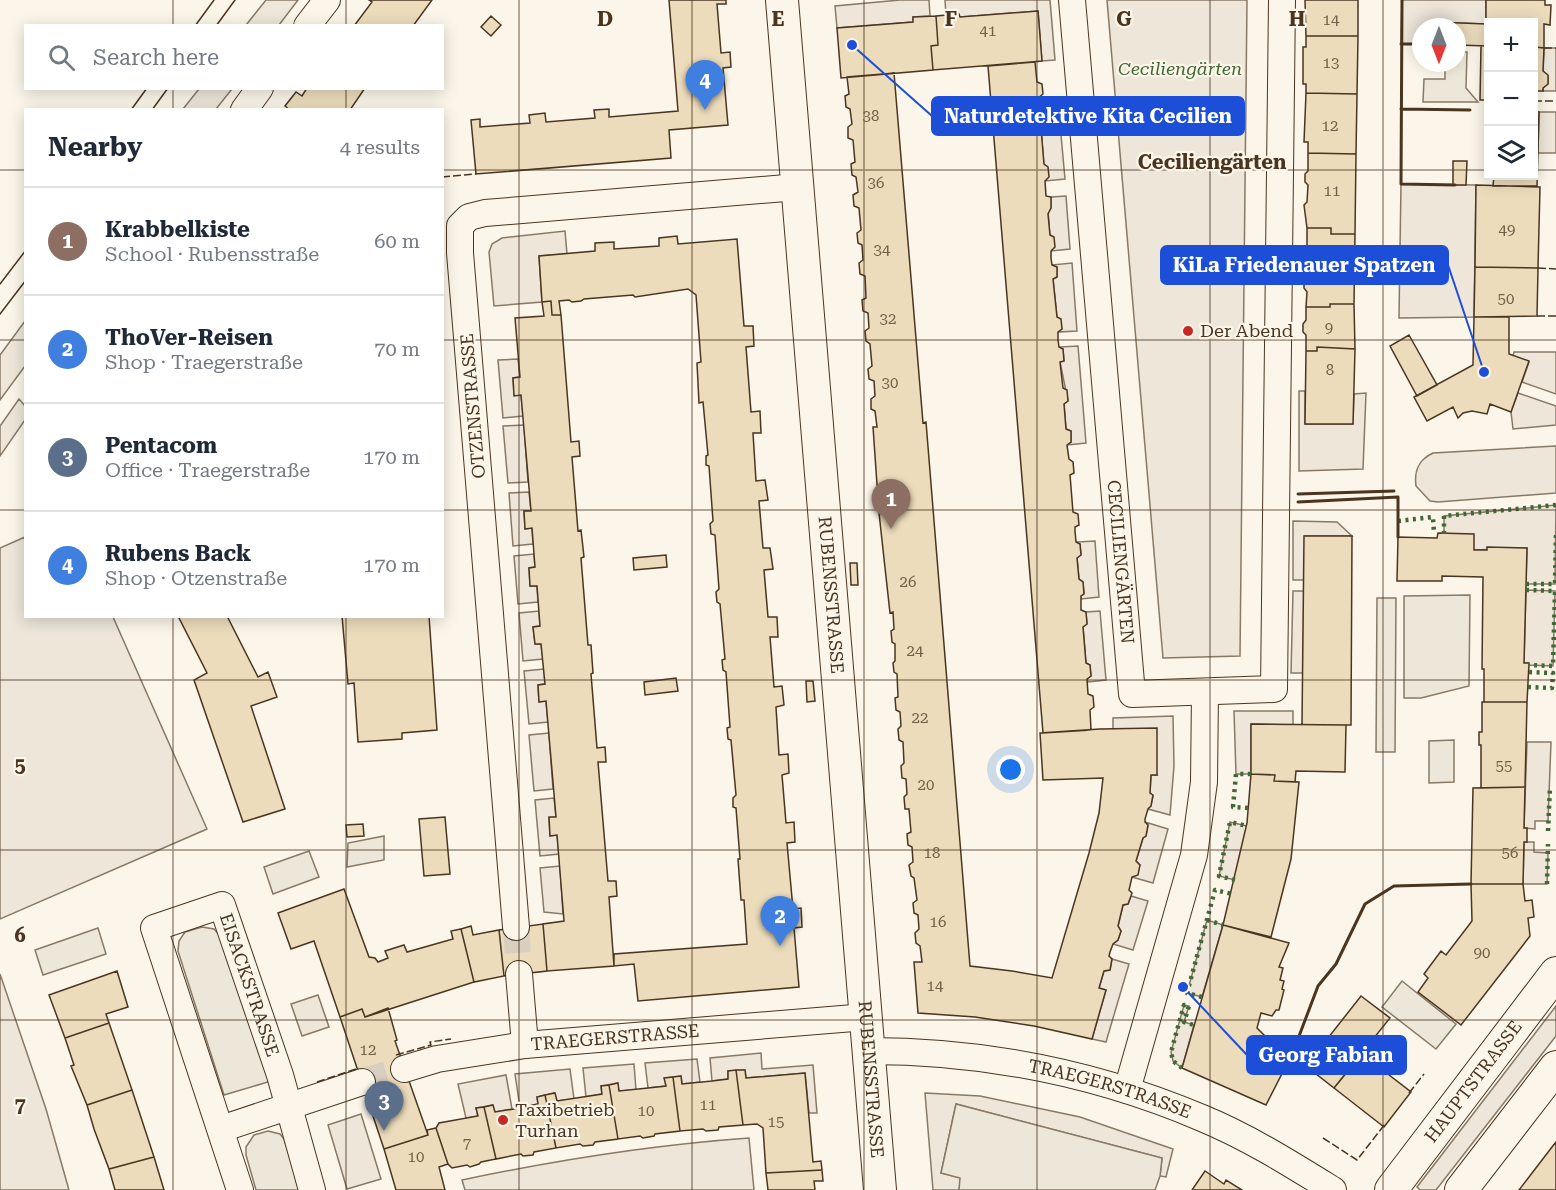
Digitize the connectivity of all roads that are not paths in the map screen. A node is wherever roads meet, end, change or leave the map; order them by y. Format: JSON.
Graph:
{"nodes":[{"id":1,"x":327,"y":0,"type":"edge"},
{"id":2,"x":782,"y":0,"type":"edge"},
{"id":3,"x":1072,"y":0,"type":"edge"},
{"id":4,"x":1282,"y":0,"type":"edge"},
{"id":5,"x":309,"y":24,"type":"edge"},
{"id":6,"x":259,"y":90,"type":"edge"},
{"id":7,"x":245,"y":108,"type":"edge"},
{"id":8,"x":798,"y":187,"type":"junction"},
{"id":9,"x":1205,"y":692,"type":"junction"},
{"id":10,"x":516,"y":927,"type":"tunnel mouth"},
{"id":11,"x":1556,"y":973,"type":"edge"},
{"id":12,"x":519,"y":974,"type":"tunnel mouth"},
{"id":13,"x":866,"y":1017,"type":"junction"},
{"id":14,"x":525,"y":1045,"type":"junction"},
{"id":15,"x":868,"y":1051,"type":"junction"},
{"id":16,"x":1556,"y":1067,"type":"edge"},
{"id":17,"x":404,"y":1069,"type":"tunnel mouth"},
{"id":18,"x":362,"y":1082,"type":"tunnel mouth"},
{"id":19,"x":1126,"y":1090,"type":"junction"},
{"id":20,"x":288,"y":1106,"type":"junction"},
{"id":21,"x":221,"y":1129,"type":"junction"},
{"id":22,"x":240,"y":1190,"type":"edge"},
{"id":23,"x":312,"y":1190,"type":"edge"},
{"id":24,"x":880,"y":1190,"type":"edge"},
{"id":25,"x":1333,"y":1190,"type":"edge"},
{"id":26,"x":1391,"y":1190,"type":"edge"},
{"id":27,"x":1461,"y":1190,"type":"edge"}],
"edges":[{"from":1,"to":5,"type":"street"},
{"from":2,"to":8,"type":"street","name":"RUBENSSTRASSE"},
{"from":3,"to":9,"type":"street","name":"CECILIENGÄRTEN"},
{"from":4,"to":9,"type":"street","name":"CECILIENGÄRTEN"},
{"from":6,"to":7,"type":"street"},
{"from":8,"to":10,"type":"street","name":"OTZENSTRASSE"},
{"from":8,"to":13,"type":"street","name":"RUBENSSTRASSE"},
{"from":9,"to":19,"type":"street"},
{"from":11,"to":26,"type":"street","name":"HAUPTSTRASSE"},
{"from":12,"to":14,"type":"street"},
{"from":13,"to":14,"type":"street","name":"TRAEGERSTRASSE"},
{"from":13,"to":15,"type":"street","name":"RUBENSSTRASSE"},
{"from":14,"to":17,"type":"street","name":"TRAEGERSTRASSE"},
{"from":15,"to":19,"type":"street","name":"TRAEGERSTRASSE"},
{"from":15,"to":24,"type":"street","name":"RUBENSSTRASSE"},
{"from":16,"to":27,"type":"street"},
{"from":18,"to":20,"type":"street"},
{"from":19,"to":25,"type":"street","name":"TRAEGERSTRASSE"},
{"from":20,"to":21,"type":"street"},
{"from":20,"to":21,"type":"street","name":"EISACKSTRASSE"},
{"from":20,"to":23,"type":"street","name":"EISACKSTRASSE"},
{"from":21,"to":22,"type":"street","name":"EISACKSTRASSE"}]}
